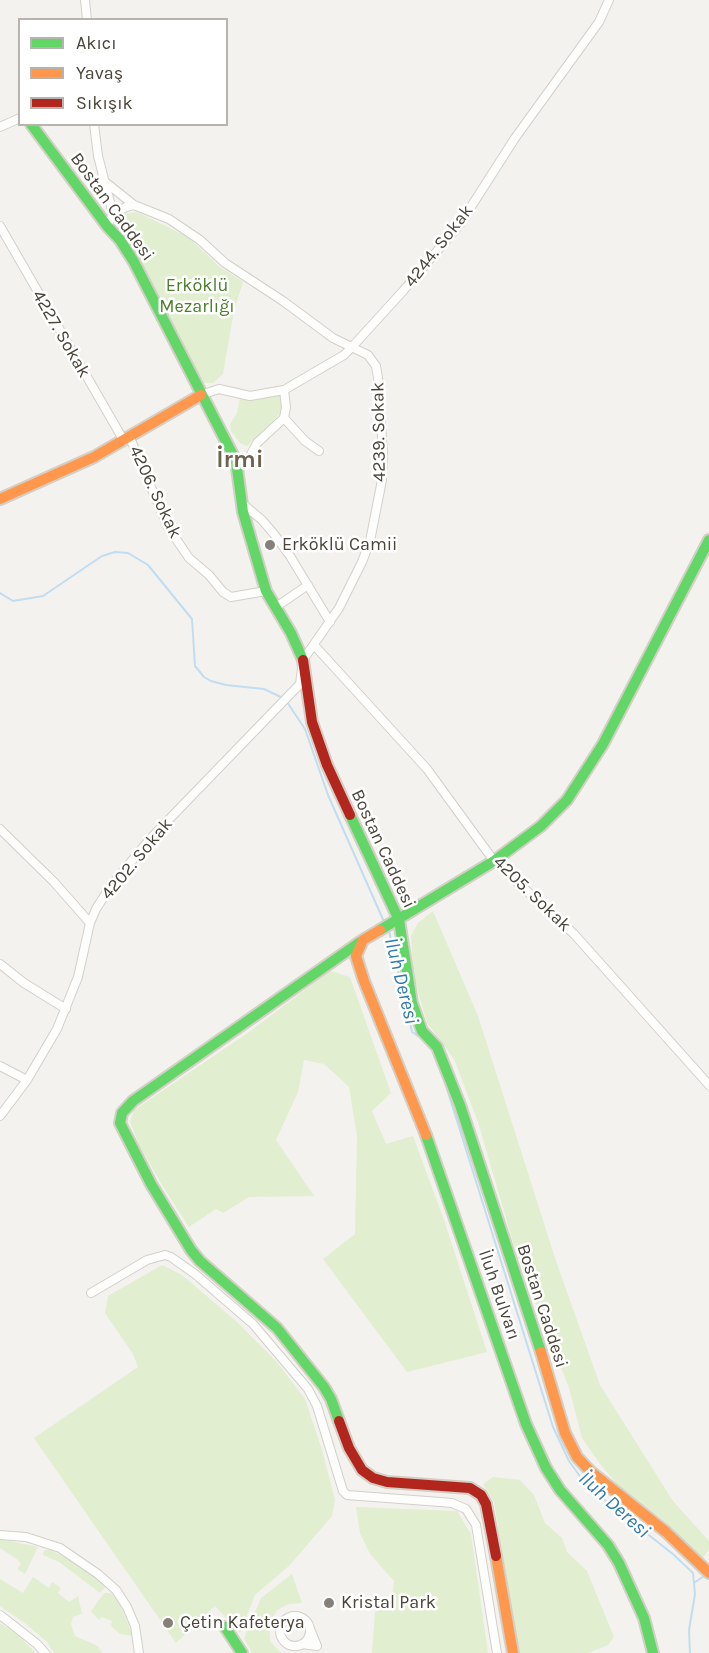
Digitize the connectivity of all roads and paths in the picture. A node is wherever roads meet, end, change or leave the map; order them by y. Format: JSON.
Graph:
{"nodes":[{"id":1,"x":85,"y":0,"type":"edge"},
{"id":2,"x":609,"y":0,"type":"edge"},
{"id":3,"x":87,"y":18,"type":"edge"},
{"id":4,"x":18,"y":119,"type":"edge"},
{"id":5,"x":32,"y":126,"type":"edge"},
{"id":6,"x":94,"y":126,"type":"edge"},
{"id":7,"x":0,"y":127,"type":"edge"},
{"id":8,"x":104,"y":182,"type":"junction"},
{"id":9,"x":134,"y":205,"type":"junction"},
{"id":10,"x":113,"y":214,"type":"junction"},
{"id":11,"x":0,"y":226,"type":"edge"},
{"id":12,"x":107,"y":226,"type":"junction"},
{"id":13,"x":352,"y":347,"type":"junction"},
{"id":14,"x":284,"y":390,"type":"junction"},
{"id":15,"x":201,"y":395,"type":"junction"},
{"id":16,"x":284,"y":418,"type":"junction"},
{"id":17,"x":127,"y":439,"type":"junction"},
{"id":18,"x":319,"y":451,"type":"dead end"},
{"id":19,"x":239,"y":466,"type":"junction"},
{"id":20,"x":0,"y":499,"type":"edge"},
{"id":21,"x":243,"y":504,"type":"junction"},
{"id":22,"x":709,"y":540,"type":"edge"},
{"id":23,"x":308,"y":585,"type":"junction"},
{"id":24,"x":266,"y":591,"type":"junction"},
{"id":25,"x":276,"y":607,"type":"junction"},
{"id":26,"x":330,"y":622,"type":"junction"},
{"id":27,"x":314,"y":645,"type":"junction"},
{"id":28,"x":303,"y":660,"type":"junction"},
{"id":29,"x":288,"y":696,"type":"joint"},
{"id":30,"x":0,"y":829,"type":"edge"},
{"id":31,"x":494,"y":861,"type":"junction"},
{"id":32,"x":397,"y":921,"type":"junction"},
{"id":33,"x":90,"y":923,"type":"junction"},
{"id":34,"x":367,"y":937,"type":"junction"},
{"id":35,"x":0,"y":964,"type":"edge"},
{"id":36,"x":66,"y":1009,"type":"junction"},
{"id":37,"x":0,"y":1066,"type":"edge"},
{"id":38,"x":27,"y":1080,"type":"junction"},
{"id":39,"x":709,"y":1085,"type":"edge"},
{"id":40,"x":0,"y":1116,"type":"edge"},
{"id":41,"x":91,"y":1293,"type":"dead end"},
{"id":42,"x":0,"y":1535,"type":"edge"},
{"id":43,"x":709,"y":1574,"type":"edge"},
{"id":44,"x":0,"y":1615,"type":"edge"},
{"id":45,"x":225,"y":1627,"type":"dead end"},
{"id":46,"x":309,"y":1627,"type":"junction"},
{"id":47,"x":302,"y":1644,"type":"junction"},
{"id":48,"x":319,"y":1649,"type":"edge"},
{"id":49,"x":45,"y":1653,"type":"edge"},
{"id":50,"x":139,"y":1653,"type":"edge"},
{"id":51,"x":242,"y":1653,"type":"edge"},
{"id":52,"x":497,"y":1653,"type":"edge"},
{"id":53,"x":513,"y":1653,"type":"edge"},
{"id":54,"x":653,"y":1653,"type":"edge"}],
"edges":[{"from":1,"to":3,"type":"street"},
{"from":2,"to":13,"type":"street","name":"4244. Sokak"},
{"from":4,"to":7,"type":"street"},
{"from":5,"to":12,"type":"street","name":"Bostan Caddesi"},
{"from":6,"to":8,"type":"street"},
{"from":8,"to":9,"type":"street","name":"4239. Sokak"},
{"from":8,"to":10,"type":"street"},
{"from":9,"to":10,"type":"street"},
{"from":9,"to":13,"type":"street","name":"4239. Sokak"},
{"from":10,"to":12,"type":"street"},
{"from":11,"to":17,"type":"street","name":"4227. Sokak"},
{"from":12,"to":15,"type":"street","name":"Bostan Caddesi"},
{"from":13,"to":14,"type":"street","name":"4244. Sokak"},
{"from":13,"to":26,"type":"street","name":"4239. Sokak"},
{"from":14,"to":15,"type":"street","name":"4244. Sokak"},
{"from":14,"to":16,"type":"street"},
{"from":15,"to":17,"type":"street"},
{"from":15,"to":19,"type":"street","name":"Bostan Caddesi"},
{"from":16,"to":18,"type":"street"},
{"from":16,"to":19,"type":"street"},
{"from":17,"to":20,"type":"street"},
{"from":17,"to":24,"type":"street","name":"4206. Sokak"},
{"from":19,"to":21,"type":"street","name":"Bostan Caddesi"},
{"from":21,"to":23,"type":"street"},
{"from":21,"to":24,"type":"street","name":"Bostan Caddesi"},
{"from":22,"to":31,"type":"street"},
{"from":23,"to":25,"type":"street"},
{"from":23,"to":26,"type":"street"},
{"from":24,"to":25,"type":"street","name":"Bostan Caddesi"},
{"from":25,"to":28,"type":"street","name":"Bostan Caddesi"},
{"from":26,"to":27,"type":"street","name":"4239. Sokak"},
{"from":27,"to":28,"type":"street","name":"4239. Sokak"},
{"from":27,"to":31,"type":"street","name":"4205. Sokak"},
{"from":28,"to":29,"type":"street","name":"4239. Sokak"},
{"from":28,"to":32,"type":"street","name":"Bostan Caddesi"},
{"from":29,"to":33,"type":"street","name":"4202. Sokak"},
{"from":30,"to":33,"type":"street"},
{"from":31,"to":32,"type":"street"},
{"from":31,"to":39,"type":"street","name":"4205. Sokak"},
{"from":32,"to":34,"type":"street"},
{"from":32,"to":43,"type":"street","name":"Bostan Caddesi"},
{"from":33,"to":36,"type":"street","name":"4202. Sokak"},
{"from":34,"to":53,"type":"street"},
{"from":34,"to":54,"type":"street","name":"İluh Bulvarı"},
{"from":35,"to":36,"type":"street"},
{"from":36,"to":38,"type":"street","name":"4202. Sokak"},
{"from":37,"to":38,"type":"street"},
{"from":38,"to":40,"type":"street","name":"4202. Sokak"},
{"from":41,"to":52,"type":"street"},
{"from":42,"to":50,"type":"street"},
{"from":44,"to":49,"type":"street"},
{"from":45,"to":51,"type":"street"},
{"from":46,"to":47,"type":"street"},
{"from":46,"to":47,"type":"street"},
{"from":46,"to":48,"type":"street"},
{"from":47,"to":48,"type":"street"}]}
